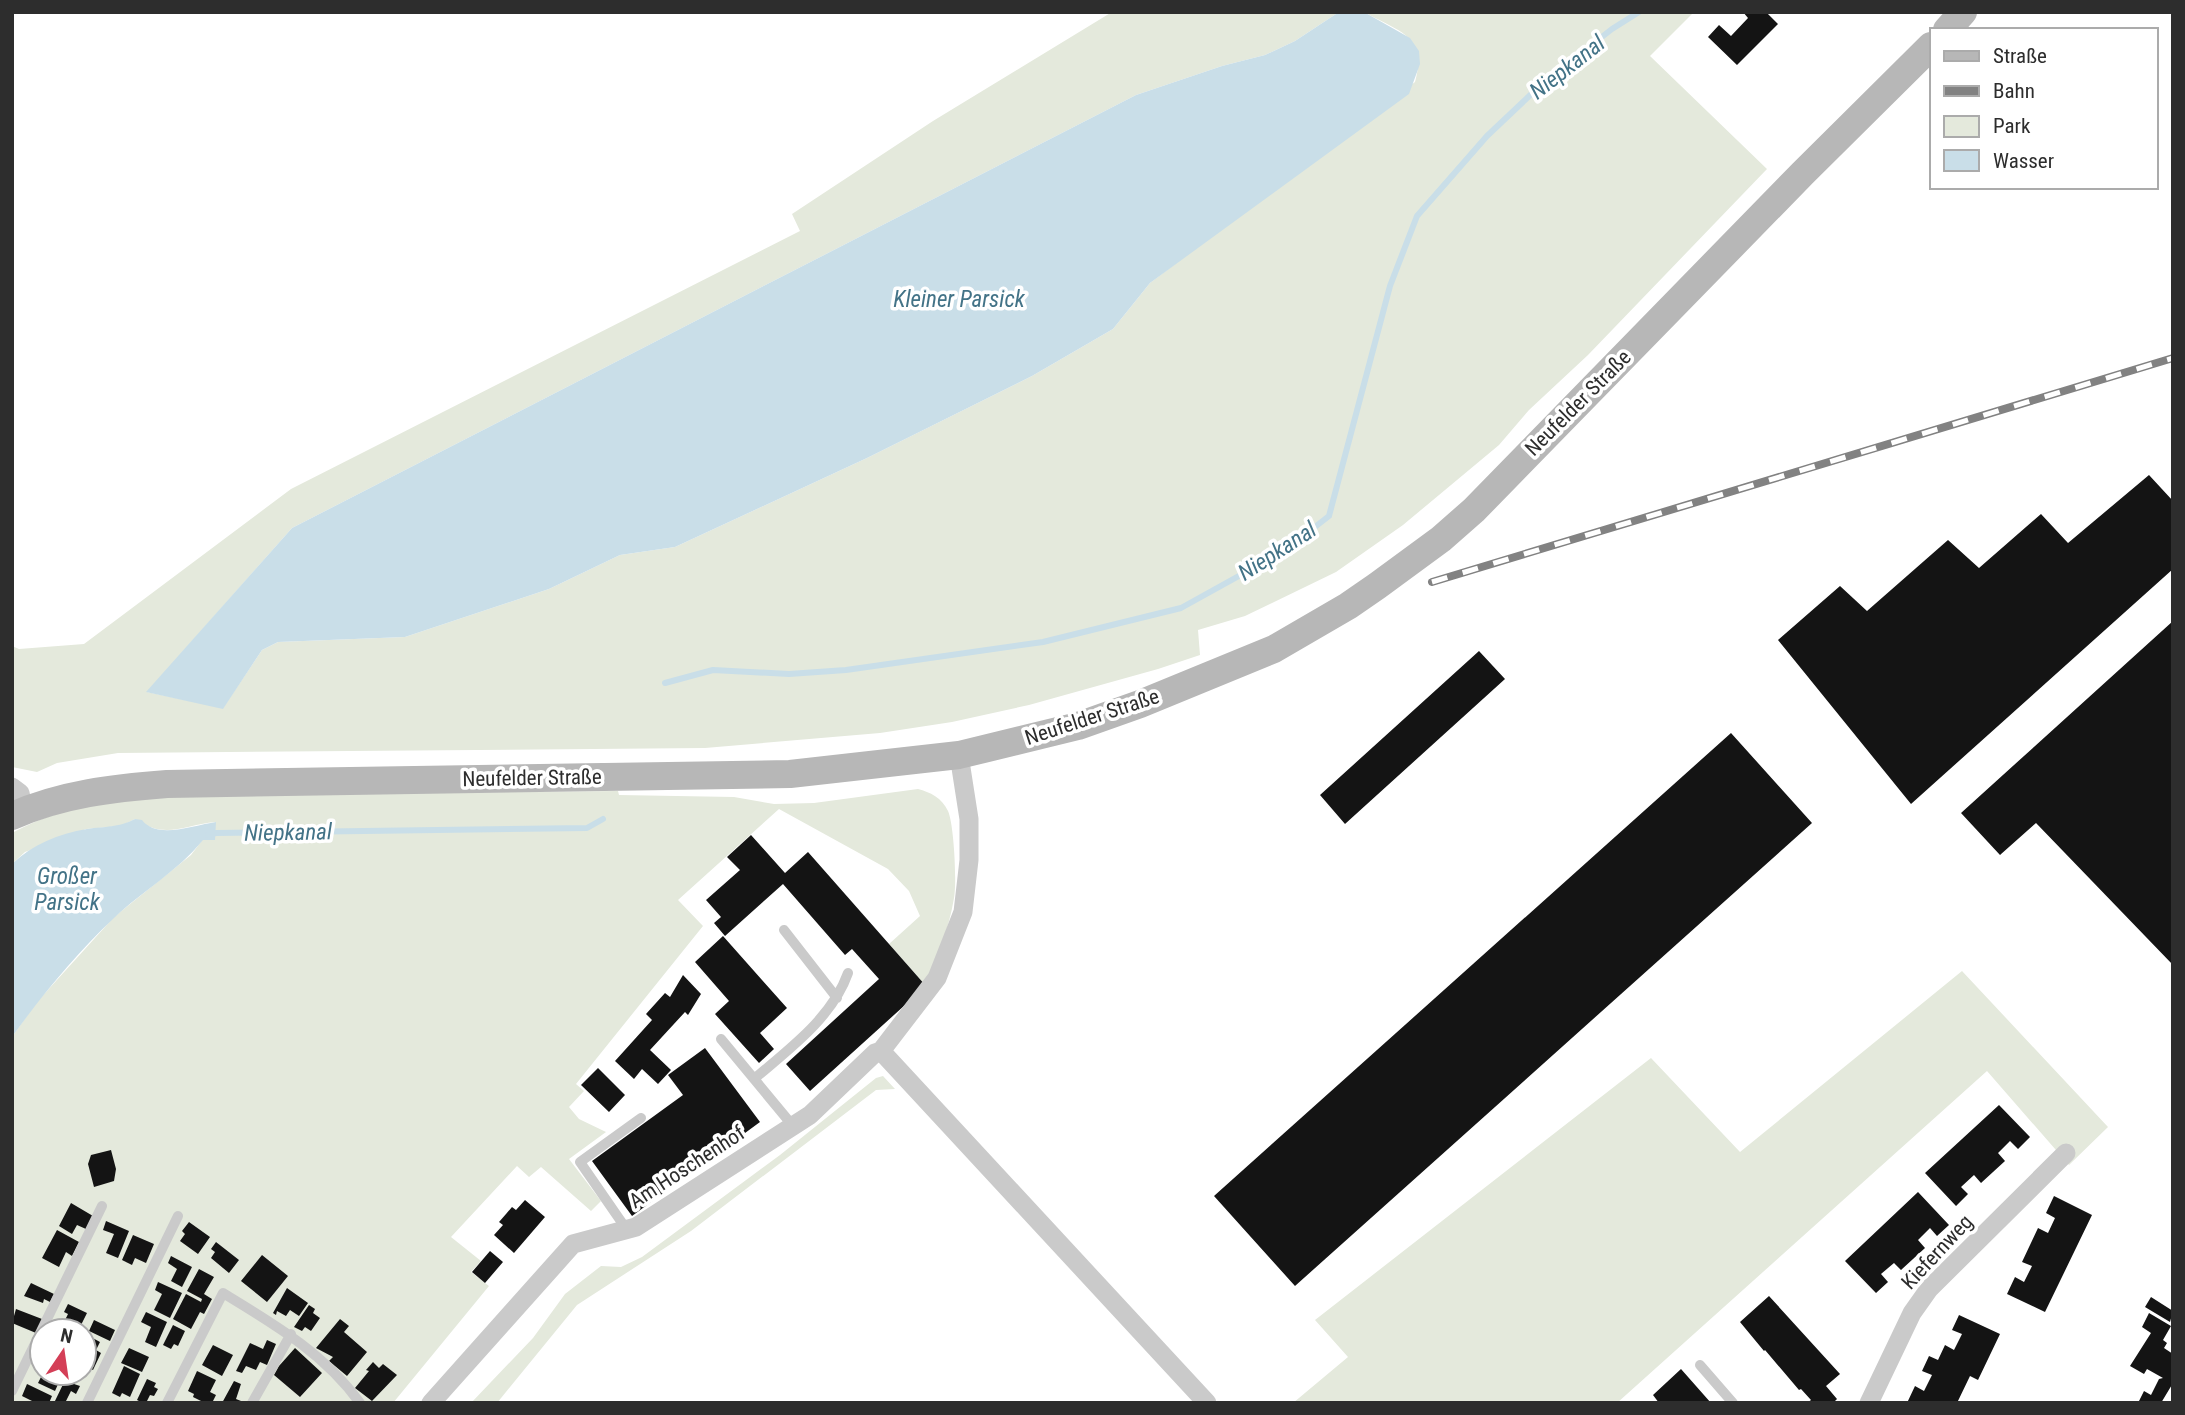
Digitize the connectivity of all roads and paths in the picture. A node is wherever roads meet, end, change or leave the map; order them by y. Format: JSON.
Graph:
{"nodes":[{"id":1,"x":1963,"y":12,"type":"edge"},
{"id":2,"x":1949,"y":28,"type":"edge"},
{"id":3,"x":1930,"y":47,"type":"edge"},
{"id":4,"x":959,"y":755,"type":"junction"},
{"id":5,"x":16,"y":805,"type":"edge"},
{"id":6,"x":784,"y":930,"type":"dead end"},
{"id":7,"x":848,"y":973,"type":"dead end"},
{"id":8,"x":836,"y":998,"type":"junction"},
{"id":9,"x":721,"y":1039,"type":"dead end"},
{"id":10,"x":881,"y":1051,"type":"junction"},
{"id":11,"x":754,"y":1079,"type":"junction"},
{"id":12,"x":641,"y":1118,"type":"dead end"},
{"id":13,"x":793,"y":1126,"type":"junction"},
{"id":14,"x":2066,"y":1153,"type":"dead end"},
{"id":15,"x":102,"y":1206,"type":"dead end"},
{"id":16,"x":178,"y":1216,"type":"dead end"},
{"id":17,"x":627,"y":1230,"type":"junction"},
{"id":18,"x":291,"y":1334,"type":"junction"},
{"id":19,"x":1700,"y":1364,"type":"dead end"},
{"id":20,"x":12,"y":1391,"type":"edge"},
{"id":21,"x":87,"y":1403,"type":"edge"},
{"id":22,"x":167,"y":1403,"type":"edge"},
{"id":23,"x":252,"y":1403,"type":"edge"},
{"id":24,"x":360,"y":1403,"type":"edge"},
{"id":25,"x":431,"y":1403,"type":"edge"},
{"id":26,"x":1207,"y":1403,"type":"edge"},
{"id":27,"x":1734,"y":1403,"type":"edge"},
{"id":28,"x":1869,"y":1403,"type":"edge"}],
"edges":[{"from":1,"to":2,"type":"main road"},
{"from":3,"to":4,"type":"main road","name":"Neufelder Straße"},
{"from":4,"to":5,"type":"main road","name":"Neufelder Straße"},
{"from":4,"to":10,"type":"street","name":"Am Hoschenhof"},
{"from":6,"to":8,"type":"lane"},
{"from":7,"to":8,"type":"lane"},
{"from":8,"to":11,"type":"lane"},
{"from":9,"to":11,"type":"lane"},
{"from":10,"to":13,"type":"street","name":"Am Hoschenhof"},
{"from":10,"to":26,"type":"street"},
{"from":11,"to":13,"type":"lane"},
{"from":12,"to":17,"type":"lane"},
{"from":13,"to":17,"type":"street","name":"Am Hoschenhof"},
{"from":14,"to":28,"type":"street","name":"Kiefernweg"},
{"from":15,"to":20,"type":"lane"},
{"from":16,"to":21,"type":"lane"},
{"from":17,"to":25,"type":"street","name":"Am Hoschenhof"},
{"from":18,"to":22,"type":"lane"},
{"from":18,"to":23,"type":"lane"},
{"from":18,"to":24,"type":"lane"},
{"from":19,"to":27,"type":"lane"}]}
